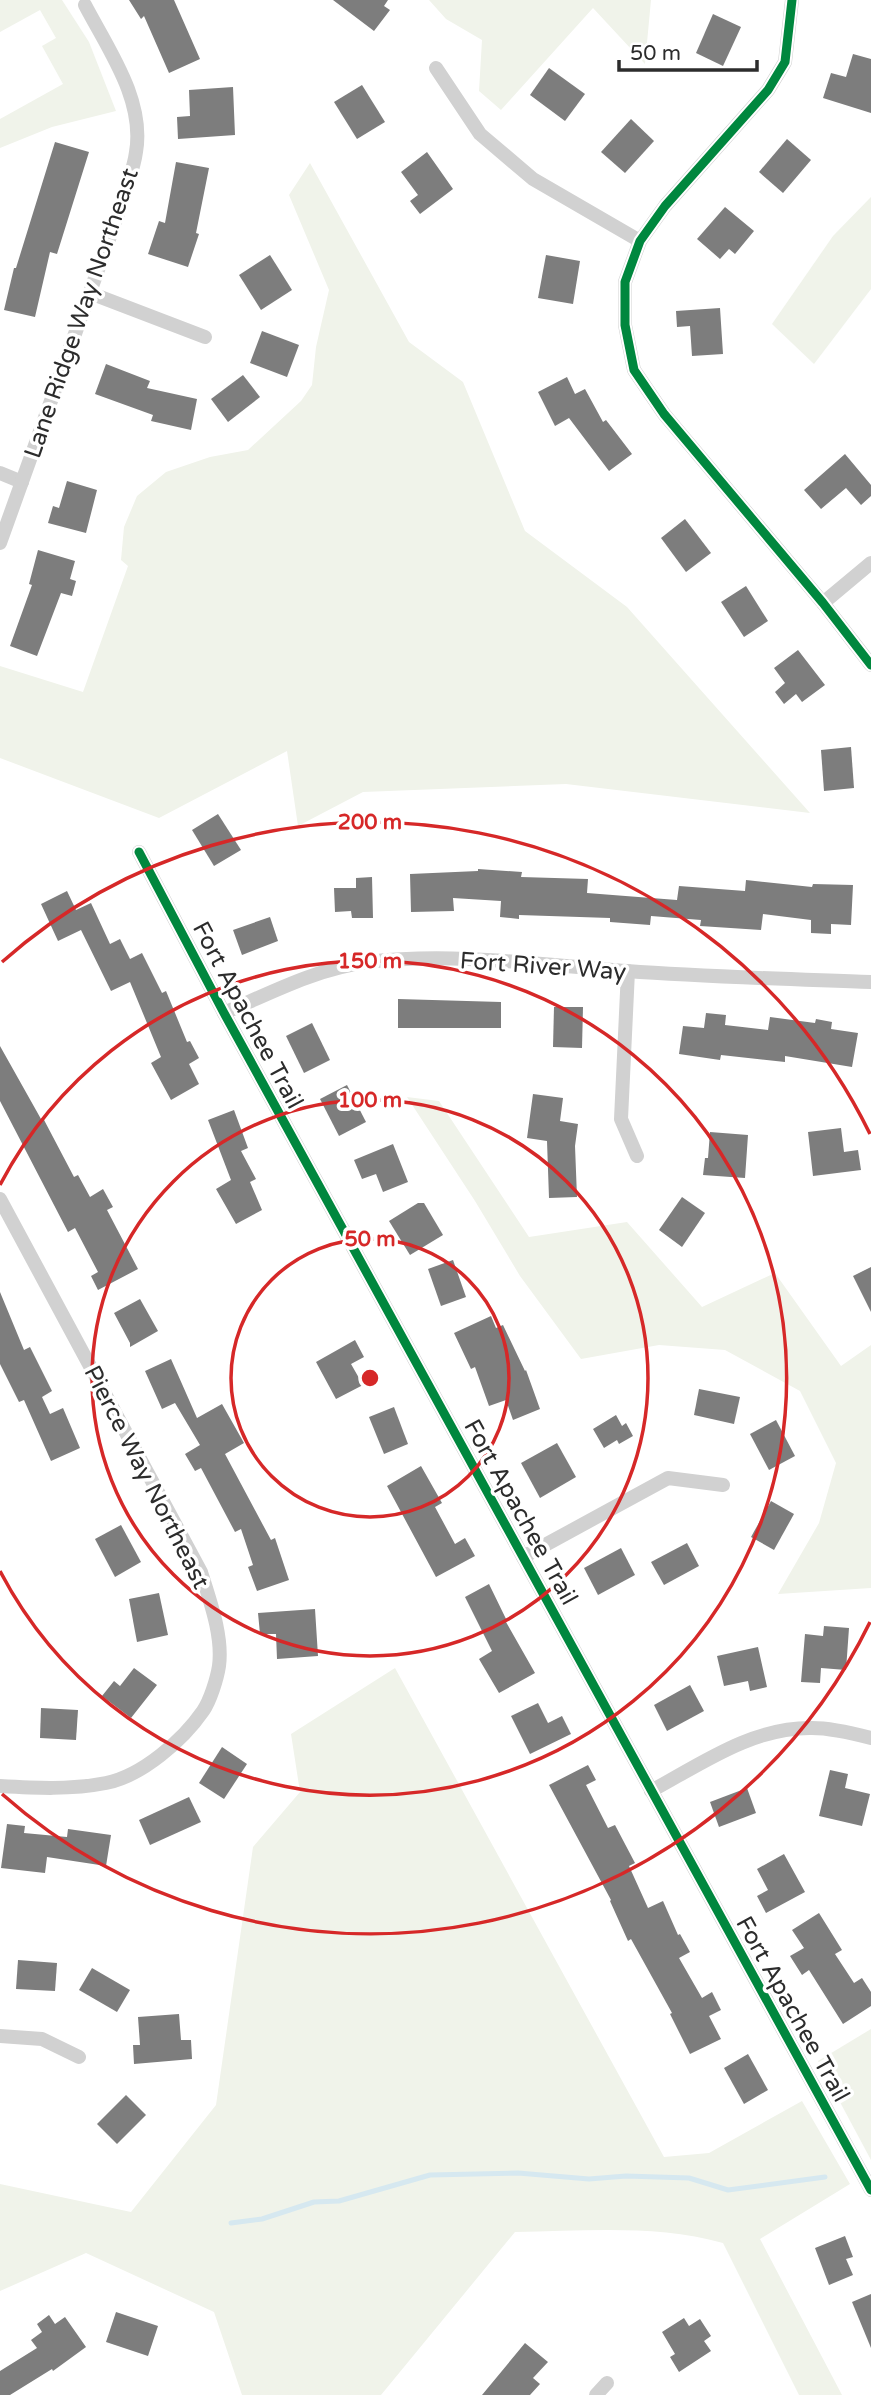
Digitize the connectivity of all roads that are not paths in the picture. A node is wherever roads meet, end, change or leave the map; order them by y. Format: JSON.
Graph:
{"nodes":[{"id":1,"x":792,"y":0,"type":"edge"},
{"id":2,"x":85,"y":5,"type":"dead end"},
{"id":3,"x":436,"y":68,"type":"dead end"},
{"id":4,"x":640,"y":241,"type":"junction"},
{"id":5,"x":90,"y":293,"type":"junction"},
{"id":6,"x":205,"y":337,"type":"dead end"},
{"id":7,"x":0,"y":474,"type":"edge"},
{"id":8,"x":22,"y":482,"type":"junction"},
{"id":9,"x":0,"y":543,"type":"edge"},
{"id":10,"x":871,"y":563,"type":"edge"},
{"id":11,"x":823,"y":603,"type":"junction"},
{"id":12,"x":871,"y":664,"type":"edge"},
{"id":13,"x":139,"y":852,"type":"dead end"},
{"id":14,"x":628,"y":971,"type":"junction"},
{"id":15,"x":871,"y":982,"type":"edge"},
{"id":16,"x":224,"y":1013,"type":"junction"},
{"id":17,"x":637,"y":1156,"type":"dead end"},
{"id":18,"x":0,"y":1199,"type":"edge"},
{"id":19,"x":723,"y":1485,"type":"dead end"},
{"id":20,"x":523,"y":1557,"type":"junction"},
{"id":21,"x":871,"y":1738,"type":"edge"},
{"id":22,"x":0,"y":1786,"type":"edge"},
{"id":23,"x":651,"y":1791,"type":"junction"},
{"id":24,"x":0,"y":2036,"type":"edge"},
{"id":25,"x":79,"y":2057,"type":"dead end"},
{"id":26,"x":871,"y":2190,"type":"edge"},
{"id":27,"x":607,"y":2383,"type":"dead end"},
{"id":28,"x":596,"y":2395,"type":"edge"}],
"edges":[{"from":1,"to":4,"type":"street"},
{"from":2,"to":5,"type":"street","name":"Lane Ridge Way Northeast"},
{"from":3,"to":4,"type":"street"},
{"from":4,"to":11,"type":"street"},
{"from":5,"to":6,"type":"street"},
{"from":5,"to":8,"type":"street","name":"Lane Ridge Way Northeast"},
{"from":7,"to":8,"type":"street"},
{"from":8,"to":9,"type":"street","name":"Lane Ridge Way Northeast"},
{"from":10,"to":11,"type":"street"},
{"from":11,"to":12,"type":"street"},
{"from":13,"to":16,"type":"street","name":"Fort Apachee Trail"},
{"from":14,"to":15,"type":"street","name":"Fort River Way"},
{"from":14,"to":16,"type":"street","name":"Fort River Way"},
{"from":14,"to":17,"type":"street"},
{"from":16,"to":20,"type":"street","name":"Fort Apachee Trail"},
{"from":18,"to":22,"type":"street","name":"Pierce Way Northeast"},
{"from":19,"to":20,"type":"street"},
{"from":20,"to":23,"type":"street","name":"Fort Apachee Trail"},
{"from":21,"to":23,"type":"street"},
{"from":23,"to":26,"type":"street","name":"Fort Apachee Trail"},
{"from":24,"to":25,"type":"street"},
{"from":27,"to":28,"type":"street"}]}
